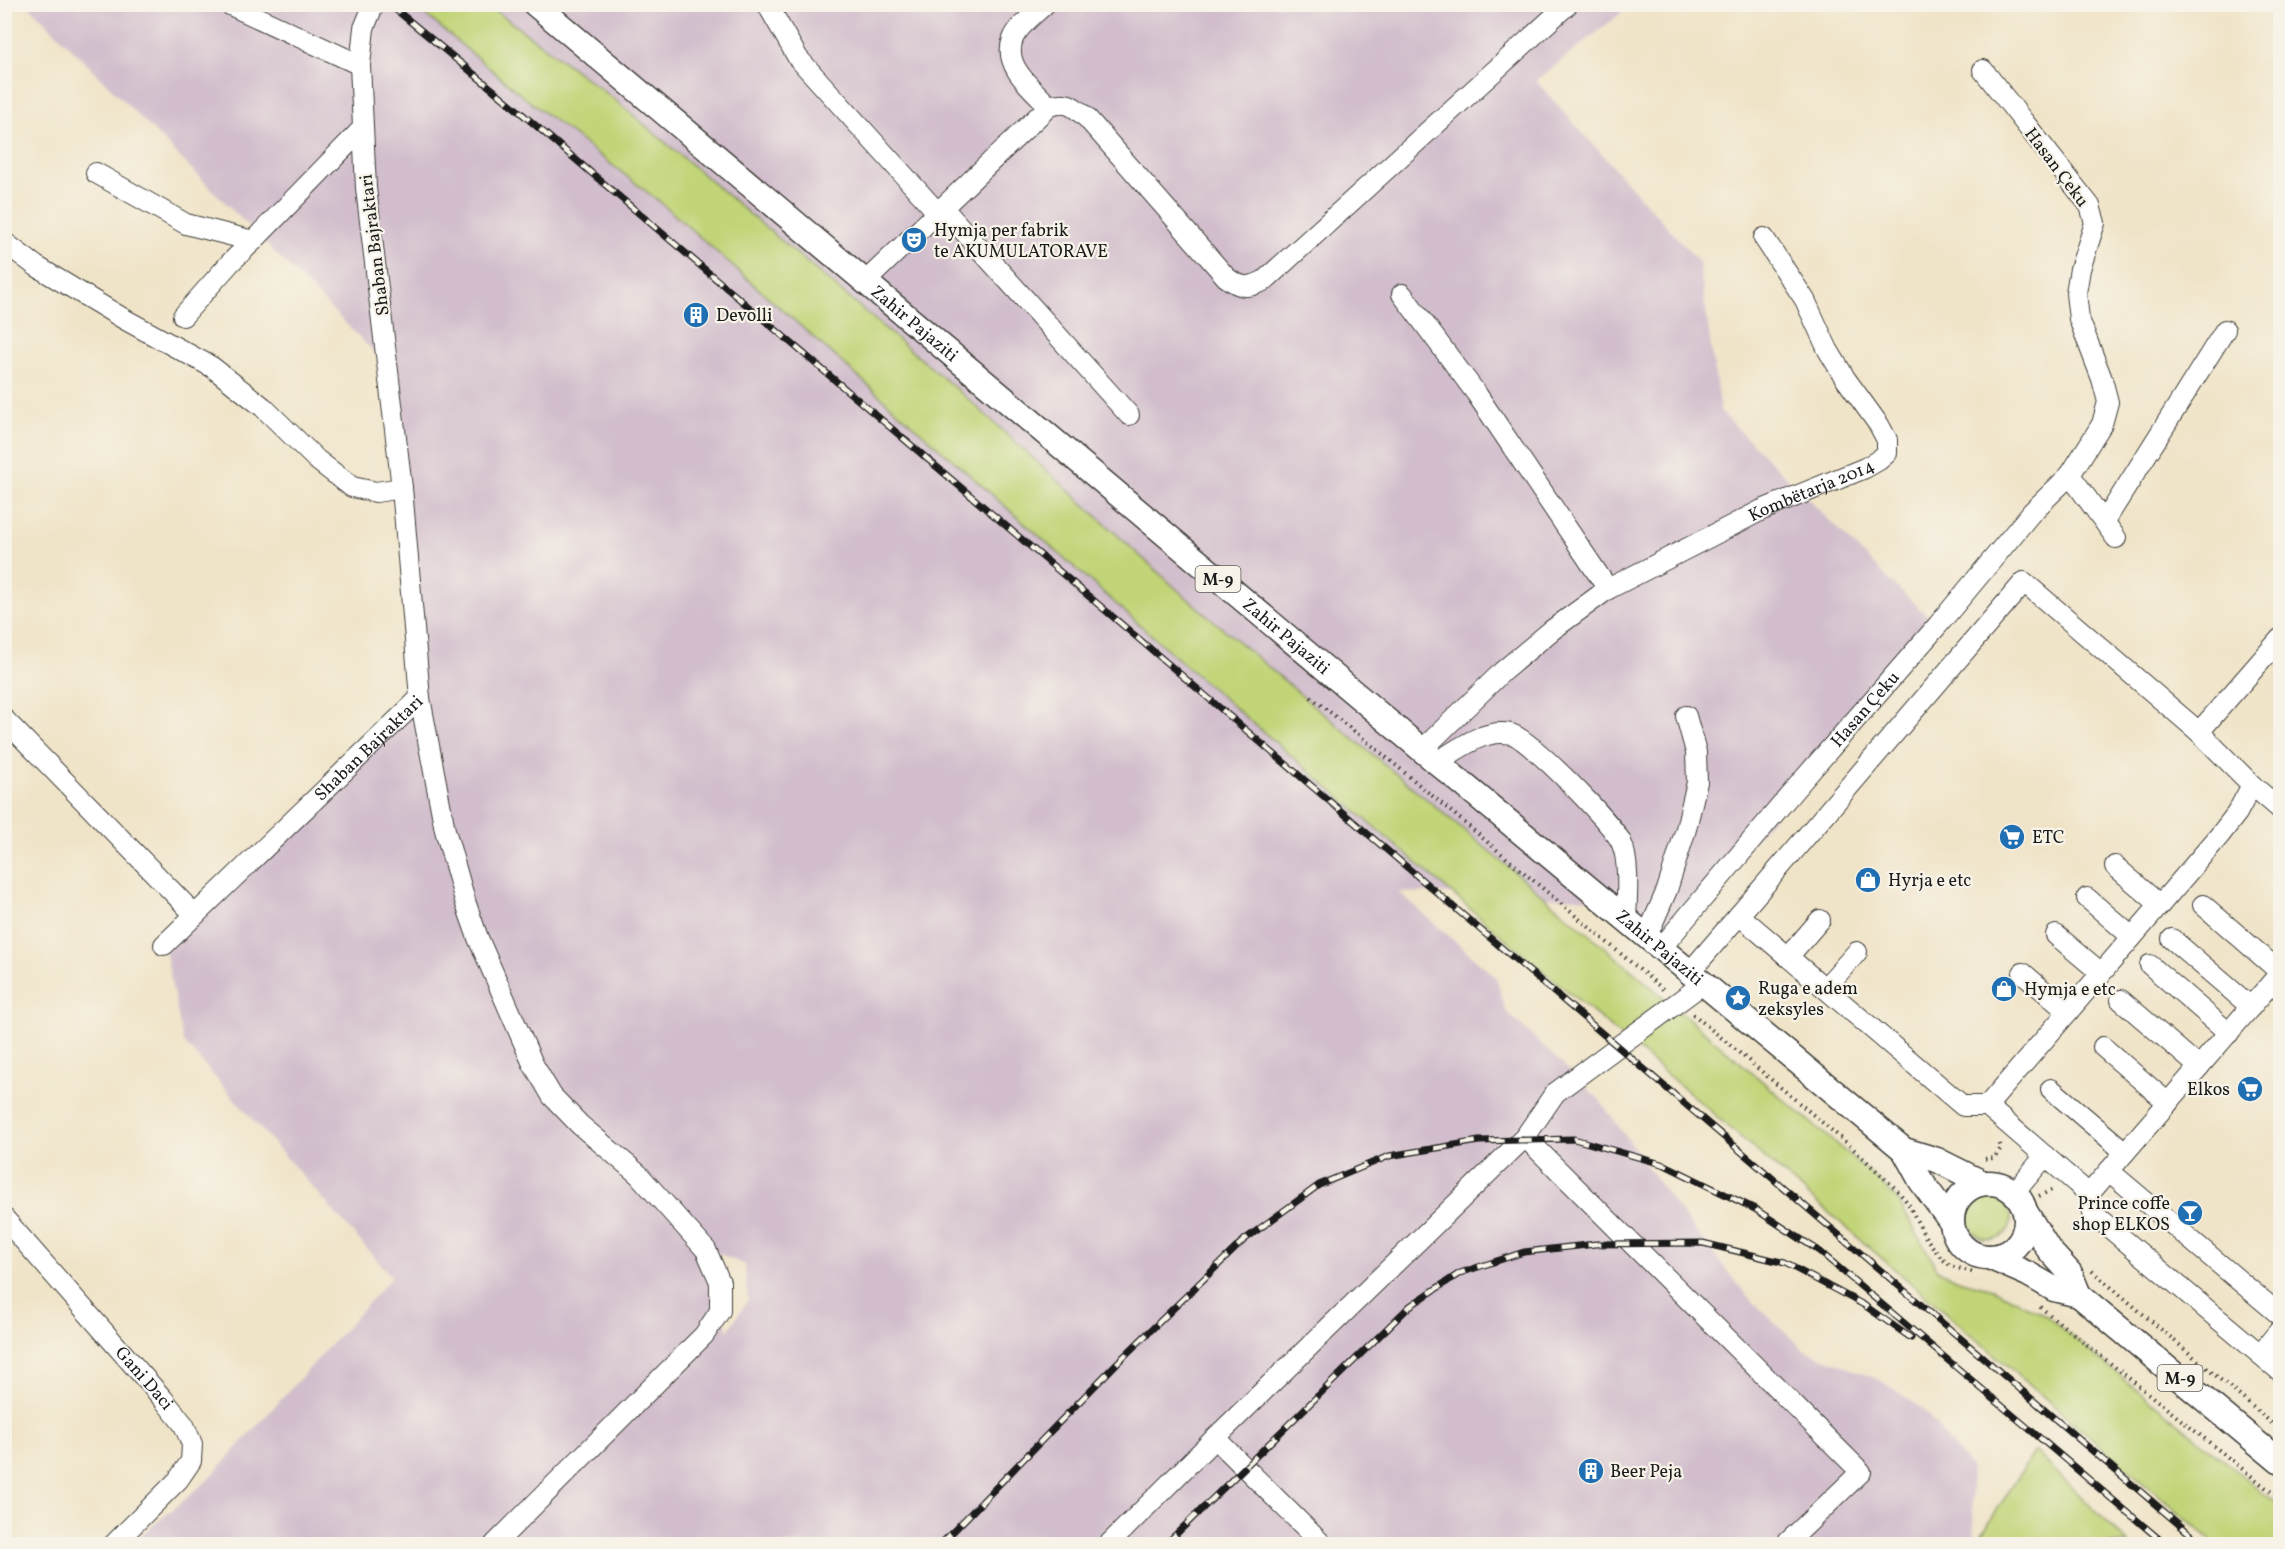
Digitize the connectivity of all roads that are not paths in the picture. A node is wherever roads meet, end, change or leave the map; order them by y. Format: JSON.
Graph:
{"nodes":[{"id":1,"x":228,"y":4,"type":"edge"},
{"id":2,"x":374,"y":4,"type":"edge"},
{"id":3,"x":535,"y":4,"type":"edge"},
{"id":4,"x":767,"y":4,"type":"edge"},
{"id":5,"x":1045,"y":4,"type":"edge"},
{"id":6,"x":1568,"y":4,"type":"edge"},
{"id":7,"x":360,"y":65,"type":"junction"},
{"id":8,"x":1983,"y":70,"type":"dead end"},
{"id":9,"x":1049,"y":106,"type":"junction"},
{"id":10,"x":363,"y":128,"type":"junction"},
{"id":11,"x":96,"y":173,"type":"dead end"},
{"id":12,"x":939,"y":210,"type":"junction"},
{"id":13,"x":1764,"y":238,"type":"dead end"},
{"id":14,"x":253,"y":241,"type":"junction"},
{"id":15,"x":4,"y":242,"type":"edge"},
{"id":16,"x":865,"y":282,"type":"junction"},
{"id":17,"x":1402,"y":294,"type":"dead end"},
{"id":18,"x":183,"y":316,"type":"dead end"},
{"id":19,"x":2225,"y":330,"type":"dead end"},
{"id":20,"x":1129,"y":415,"type":"dead end"},
{"id":21,"x":2070,"y":475,"type":"junction"},
{"id":22,"x":402,"y":488,"type":"junction"},
{"id":23,"x":2105,"y":521,"type":"junction"},
{"id":24,"x":2116,"y":538,"type":"dead end"},
{"id":25,"x":1608,"y":589,"type":"junction"},
{"id":26,"x":2280,"y":639,"type":"edge"},
{"id":27,"x":420,"y":698,"type":"junction"},
{"id":28,"x":1686,"y":716,"type":"dead end"},
{"id":29,"x":4,"y":719,"type":"edge"},
{"id":30,"x":2199,"y":732,"type":"junction"},
{"id":31,"x":1429,"y":756,"type":"junction"},
{"id":32,"x":2252,"y":785,"type":"junction"},
{"id":33,"x":2280,"y":809,"type":"edge"},
{"id":34,"x":2115,"y":866,"type":"dead end"},
{"id":35,"x":2086,"y":898,"type":"dead end"},
{"id":36,"x":2160,"y":905,"type":"junction"},
{"id":37,"x":2203,"y":905,"type":"dead end"},
{"id":38,"x":195,"y":915,"type":"junction"},
{"id":39,"x":1739,"y":915,"type":"junction"},
{"id":40,"x":1626,"y":919,"type":"junction"},
{"id":41,"x":1820,"y":920,"type":"dead end"},
{"id":42,"x":2056,"y":935,"type":"dead end"},
{"id":43,"x":2132,"y":937,"type":"junction"},
{"id":44,"x":2172,"y":939,"type":"dead end"},
{"id":45,"x":1654,"y":942,"type":"junction"},
{"id":46,"x":164,"y":945,"type":"dead end"},
{"id":47,"x":1857,"y":952,"type":"dead end"},
{"id":48,"x":1788,"y":957,"type":"junction"},
{"id":49,"x":2150,"y":965,"type":"dead end"},
{"id":50,"x":2280,"y":972,"type":"edge"},
{"id":51,"x":2023,"y":973,"type":"dead end"},
{"id":52,"x":2101,"y":973,"type":"junction"},
{"id":53,"x":1697,"y":977,"type":"junction"},
{"id":54,"x":1826,"y":988,"type":"junction"},
{"id":55,"x":2121,"y":1000,"type":"dead end"},
{"id":56,"x":2251,"y":1006,"type":"junction"},
{"id":57,"x":2068,"y":1012,"type":"junction"},
{"id":58,"x":2229,"y":1033,"type":"junction"},
{"id":59,"x":2103,"y":1047,"type":"dead end"},
{"id":60,"x":2199,"y":1067,"type":"junction"},
{"id":61,"x":2051,"y":1089,"type":"dead end"},
{"id":62,"x":2168,"y":1102,"type":"junction"},
{"id":63,"x":1987,"y":1106,"type":"junction"},
{"id":64,"x":1525,"y":1137,"type":"junction"},
{"id":65,"x":1904,"y":1150,"type":"junction"},
{"id":66,"x":2126,"y":1152,"type":"junction"},
{"id":67,"x":2045,"y":1155,"type":"junction"},
{"id":68,"x":1983,"y":1171,"type":"junction"},
{"id":69,"x":2109,"y":1171,"type":"junction"},
{"id":70,"x":2089,"y":1194,"type":"junction"},
{"id":71,"x":2026,"y":1202,"type":"junction"},
{"id":72,"x":4,"y":1218,"type":"edge"},
{"id":73,"x":1952,"y":1223,"type":"junction"},
{"id":74,"x":1986,"y":1267,"type":"junction"},
{"id":75,"x":2079,"y":1295,"type":"junction"},
{"id":76,"x":2280,"y":1315,"type":"edge"},
{"id":77,"x":2280,"y":1330,"type":"edge"},
{"id":78,"x":2260,"y":1354,"type":"junction"},
{"id":79,"x":2280,"y":1371,"type":"edge"},
{"id":80,"x":1215,"y":1438,"type":"junction"},
{"id":81,"x":2280,"y":1462,"type":"edge"},
{"id":82,"x":114,"y":1545,"type":"edge"},
{"id":83,"x":495,"y":1545,"type":"edge"},
{"id":84,"x":1109,"y":1545,"type":"edge"},
{"id":85,"x":1322,"y":1545,"type":"edge"},
{"id":86,"x":1786,"y":1545,"type":"edge"}],
"edges":[{"from":1,"to":7,"type":"street"},
{"from":2,"to":7,"type":"street","name":"Shaban Bajraktari"},
{"from":3,"to":16,"type":"main road","name":"Zahir Pajaziti","number":"M-9"},
{"from":4,"to":12,"type":"street"},
{"from":5,"to":9,"type":"street"},
{"from":6,"to":9,"type":"street"},
{"from":7,"to":10,"type":"street","name":"Shaban Bajraktari"},
{"from":8,"to":21,"type":"street","name":"Hasan Çeku"},
{"from":9,"to":12,"type":"street"},
{"from":10,"to":14,"type":"street"},
{"from":10,"to":22,"type":"street","name":"Shaban Bajraktari"},
{"from":11,"to":14,"type":"street"},
{"from":12,"to":16,"type":"street"},
{"from":12,"to":20,"type":"street"},
{"from":13,"to":25,"type":"street","name":"Kombëtarja 2014"},
{"from":14,"to":18,"type":"street"},
{"from":15,"to":22,"type":"street"},
{"from":16,"to":31,"type":"main road","name":"Zahir Pajaziti","number":"M-9"},
{"from":17,"to":25,"type":"street"},
{"from":19,"to":23,"type":"street"},
{"from":21,"to":23,"type":"street"},
{"from":21,"to":45,"type":"street","name":"Hasan Çeku"},
{"from":22,"to":27,"type":"street","name":"Shaban Bajraktari"},
{"from":23,"to":24,"type":"street"},
{"from":25,"to":31,"type":"street","name":"Kombëtarja 2014"},
{"from":26,"to":30,"type":"street"},
{"from":27,"to":38,"type":"street","name":"Shaban Bajraktari"},
{"from":27,"to":83,"type":"street"},
{"from":28,"to":45,"type":"street"},
{"from":29,"to":38,"type":"street"},
{"from":30,"to":32,"type":"street"},
{"from":30,"to":39,"type":"street"},
{"from":31,"to":40,"type":"main road","name":"Zahir Pajaziti","number":"M-9"},
{"from":31,"to":40,"type":"street"},
{"from":32,"to":33,"type":"street"},
{"from":32,"to":36,"type":"street"},
{"from":34,"to":36,"type":"street"},
{"from":35,"to":43,"type":"street"},
{"from":36,"to":43,"type":"street"},
{"from":37,"to":50,"type":"street"},
{"from":38,"to":46,"type":"street","name":"Shaban Bajraktari"},
{"from":39,"to":48,"type":"street"},
{"from":39,"to":53,"type":"street"},
{"from":40,"to":45,"type":"main road","name":"Zahir Pajaziti","number":"M-9"},
{"from":41,"to":48,"type":"street"},
{"from":42,"to":52,"type":"street"},
{"from":43,"to":52,"type":"street"},
{"from":44,"to":56,"type":"street"},
{"from":45,"to":53,"type":"main road","name":"Zahir Pajaziti","number":"M-9"},
{"from":47,"to":54,"type":"street"},
{"from":48,"to":54,"type":"street"},
{"from":49,"to":58,"type":"street"},
{"from":50,"to":56,"type":"street"},
{"from":51,"to":57,"type":"street"},
{"from":52,"to":57,"type":"street"},
{"from":53,"to":64,"type":"street"},
{"from":53,"to":65,"type":"main road","name":"Zahir Pajaziti","number":"M-9"},
{"from":54,"to":63,"type":"street"},
{"from":55,"to":60,"type":"street"},
{"from":56,"to":58,"type":"street"},
{"from":57,"to":63,"type":"street"},
{"from":58,"to":60,"type":"street"},
{"from":59,"to":62,"type":"street"},
{"from":60,"to":62,"type":"street"},
{"from":61,"to":66,"type":"street"},
{"from":62,"to":66,"type":"street"},
{"from":63,"to":67,"type":"street"},
{"from":64,"to":80,"type":"street"},
{"from":64,"to":86,"type":"street"},
{"from":65,"to":68,"type":"main road","name":"Zahir Pajaziti","number":"M-9"},
{"from":65,"to":73,"type":"main road","name":"Zahir Pajaziti","number":"M-9"},
{"from":66,"to":69,"type":"street"},
{"from":67,"to":70,"type":"street"},
{"from":67,"to":71,"type":"street"},
{"from":68,"to":71,"type":"main road","number":"M-9"},
{"from":68,"to":73,"type":"main road"},
{"from":69,"to":70,"type":"street"},
{"from":69,"to":76,"type":"street"},
{"from":70,"to":78,"type":"street"},
{"from":71,"to":74,"type":"main road"},
{"from":71,"to":75,"type":"main road","number":"M-9"},
{"from":72,"to":82,"type":"street","name":"Gani Daci"},
{"from":73,"to":74,"type":"main road","number":"M-9"},
{"from":74,"to":75,"type":"main road","number":"M-9"},
{"from":75,"to":81,"type":"main road","number":"M-9"},
{"from":77,"to":78,"type":"street"},
{"from":78,"to":79,"type":"street"},
{"from":80,"to":84,"type":"street"},
{"from":80,"to":85,"type":"street"}]}
